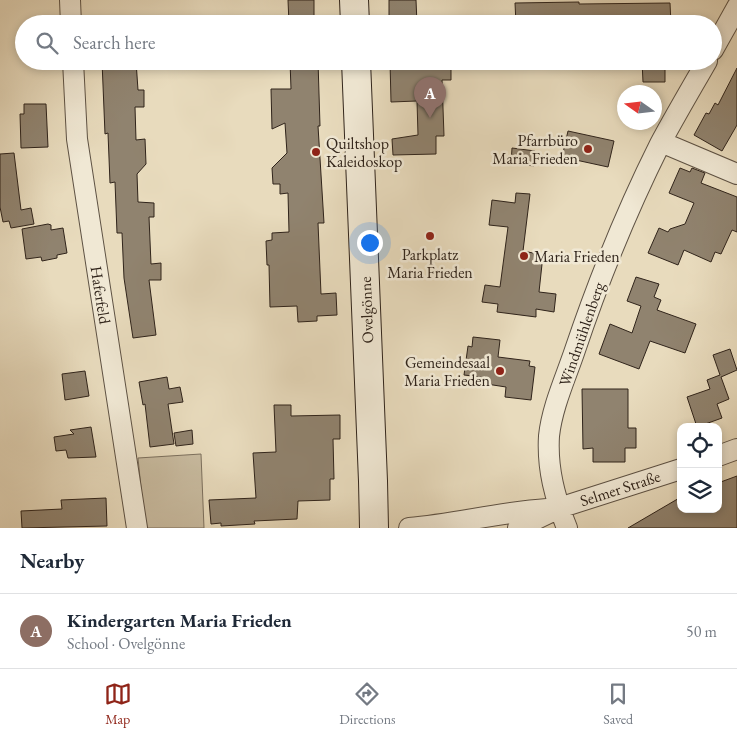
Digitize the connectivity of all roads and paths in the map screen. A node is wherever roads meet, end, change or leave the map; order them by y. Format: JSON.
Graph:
{"nodes":[{"id":1,"x":70,"y":0,"type":"edge"},
{"id":2,"x":354,"y":0,"type":"edge"},
{"id":3,"x":737,"y":8,"type":"edge"},
{"id":4,"x":71,"y":15,"type":"edge"},
{"id":5,"x":355,"y":15,"type":"edge"},
{"id":6,"x":722,"y":34,"type":"edge"},
{"id":7,"x":73,"y":70,"type":"edge"},
{"id":8,"x":356,"y":70,"type":"edge"},
{"id":9,"x":702,"y":70,"type":"edge"},
{"id":10,"x":661,"y":142,"type":"junction"},
{"id":11,"x":737,"y":174,"type":"edge"},
{"id":12,"x":737,"y":449,"type":"edge"},
{"id":13,"x":722,"y":455,"type":"edge"},
{"id":14,"x":677,"y":470,"type":"edge"},
{"id":15,"x":559,"y":508,"type":"junction"},
{"id":16,"x":137,"y":528,"type":"edge"},
{"id":17,"x":374,"y":528,"type":"edge"},
{"id":18,"x":409,"y":528,"type":"edge"},
{"id":19,"x":518,"y":528,"type":"edge"},
{"id":20,"x":567,"y":528,"type":"edge"}],
"edges":[{"from":1,"to":4,"type":"street"},
{"from":2,"to":5,"type":"main road"},
{"from":3,"to":6,"type":"street"},
{"from":7,"to":16,"type":"street","name":"Haferfeld"},
{"from":8,"to":17,"type":"main road","name":"Ovelgönne"},
{"from":9,"to":10,"type":"street","name":"Windmühlenberg"},
{"from":10,"to":11,"type":"street"},
{"from":10,"to":15,"type":"street","name":"Windmühlenberg"},
{"from":12,"to":13,"type":"street"},
{"from":14,"to":15,"type":"street","name":"Selmer Straße"},
{"from":15,"to":18,"type":"street","name":"Selmer Straße"},
{"from":15,"to":19,"type":"street","name":"Selmer Straße"},
{"from":15,"to":20,"type":"street","name":"Windmühlenberg"}]}
